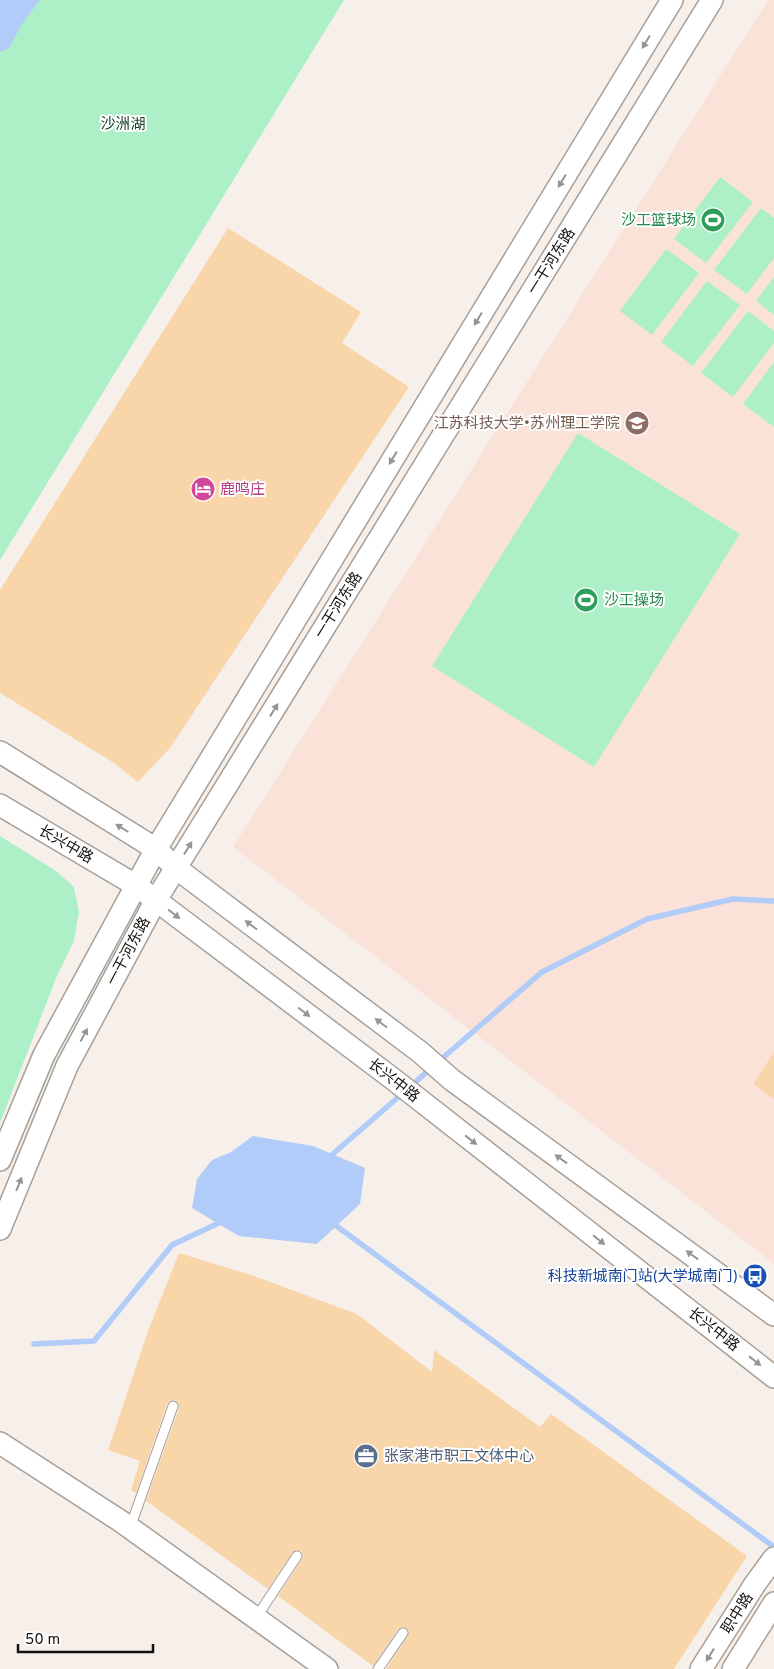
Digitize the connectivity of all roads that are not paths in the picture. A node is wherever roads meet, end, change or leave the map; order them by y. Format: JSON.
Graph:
{"nodes":[{"id":1,"x":672,"y":0,"type":"edge"},
{"id":2,"x":712,"y":0,"type":"edge"},
{"id":3,"x":0,"y":752,"type":"edge"},
{"id":4,"x":0,"y":805,"type":"edge"},
{"id":5,"x":156,"y":849,"type":"junction"},
{"id":6,"x":176,"y":868,"type":"junction"},
{"id":7,"x":137,"y":886,"type":"junction"},
{"id":8,"x":156,"y":900,"type":"junction"},
{"id":9,"x":0,"y":1160,"type":"edge"},
{"id":10,"x":0,"y":1229,"type":"edge"},
{"id":11,"x":774,"y":1314,"type":"edge"},
{"id":12,"x":774,"y":1377,"type":"edge"},
{"id":13,"x":172,"y":1406,"type":"dead end"},
{"id":14,"x":0,"y":1443,"type":"edge"},
{"id":15,"x":130,"y":1528,"type":"junction"},
{"id":16,"x":297,"y":1556,"type":"dead end"},
{"id":17,"x":774,"y":1558,"type":"edge"},
{"id":18,"x":774,"y":1603,"type":"edge"},
{"id":19,"x":256,"y":1618,"type":"junction"},
{"id":20,"x":403,"y":1633,"type":"dead end"},
{"id":21,"x":327,"y":1669,"type":"edge"},
{"id":22,"x":378,"y":1669,"type":"edge"},
{"id":23,"x":701,"y":1669,"type":"edge"},
{"id":24,"x":733,"y":1669,"type":"edge"}],
"edges":[{"from":1,"to":5,"type":"street","name":"一干河东路","one_way":true},
{"from":6,"to":2,"type":"street","name":"一干河东路","one_way":true},
{"from":5,"to":3,"type":"street","one_way":true},
{"from":4,"to":7,"type":"street","name":"长兴中路"},
{"from":5,"to":6,"type":"street"},
{"from":5,"to":7,"type":"street","name":"一干河东路"},
{"from":6,"to":8,"type":"street","name":"一干河东路"},
{"from":11,"to":6,"type":"street","one_way":true},
{"from":7,"to":8,"type":"street","name":"长兴中路"},
{"from":7,"to":9,"type":"street","name":"一干河东路"},
{"from":10,"to":8,"type":"street","name":"一干河东路","one_way":true},
{"from":8,"to":12,"type":"street","name":"长兴中路","one_way":true},
{"from":13,"to":15,"type":"lane"},
{"from":14,"to":15,"type":"street"},
{"from":15,"to":19,"type":"street"},
{"from":16,"to":19,"type":"lane"},
{"from":17,"to":23,"type":"street","name":"职中路","one_way":true},
{"from":18,"to":24,"type":"street","name":"职中路"},
{"from":19,"to":21,"type":"street"},
{"from":20,"to":22,"type":"lane"}]}
